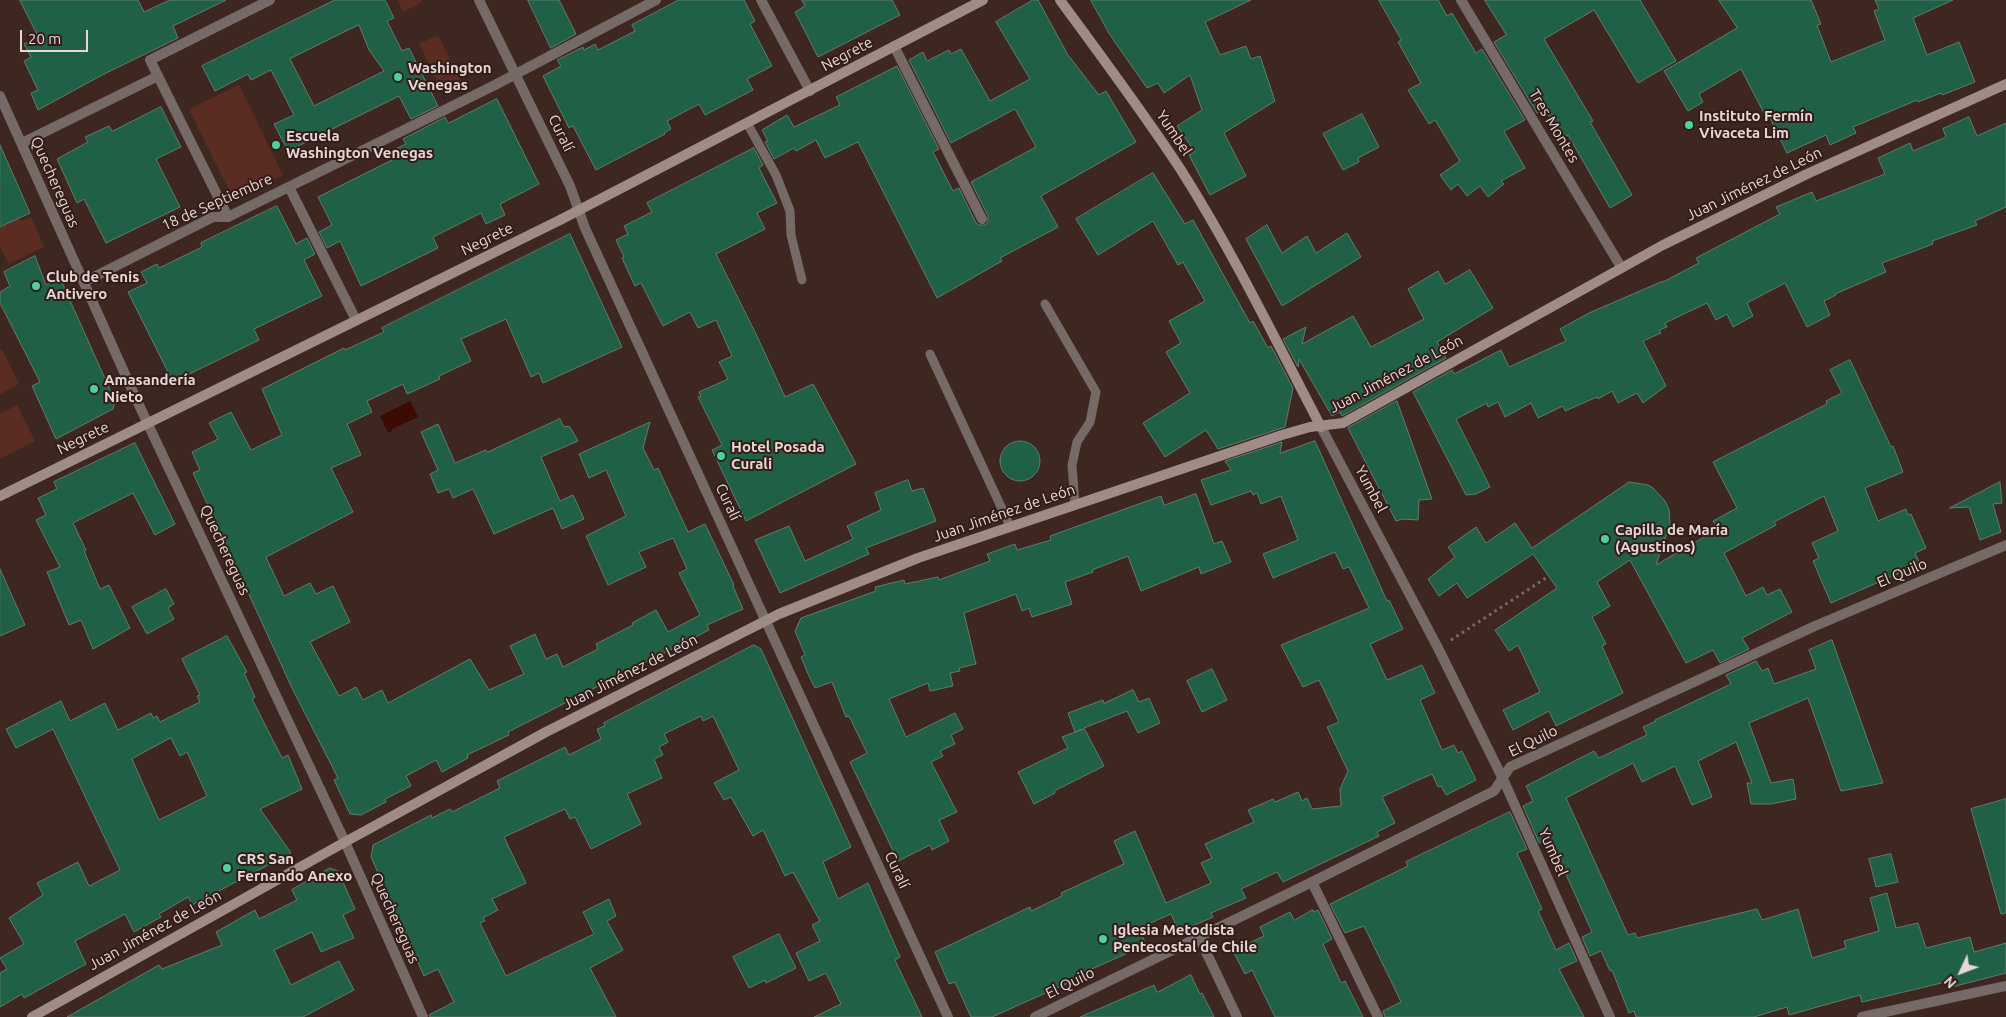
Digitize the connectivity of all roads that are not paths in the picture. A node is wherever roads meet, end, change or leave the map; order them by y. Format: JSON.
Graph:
{"nodes":[{"id":1,"x":270,"y":0,"type":"edge"},
{"id":2,"x":479,"y":0,"type":"edge"},
{"id":3,"x":656,"y":0,"type":"edge"},
{"id":4,"x":761,"y":0,"type":"edge"},
{"id":5,"x":983,"y":0,"type":"edge"},
{"id":6,"x":1060,"y":0,"type":"edge"},
{"id":7,"x":1460,"y":0,"type":"edge"},
{"id":8,"x":894,"y":46,"type":"junction"},
{"id":9,"x":516,"y":74,"type":"junction"},
{"id":10,"x":158,"y":76,"type":"junction"},
{"id":11,"x":2006,"y":84,"type":"edge"},
{"id":12,"x":810,"y":90,"type":"junction"},
{"id":13,"x":0,"y":96,"type":"edge"},
{"id":14,"x":747,"y":123,"type":"junction"},
{"id":15,"x":22,"y":143,"type":"junction"},
{"id":16,"x":289,"y":187,"type":"junction"},
{"id":17,"x":578,"y":210,"type":"junction"},
{"id":18,"x":228,"y":217,"type":"junction"},
{"id":19,"x":982,"y":219,"type":"dead end"},
{"id":20,"x":1621,"y":267,"type":"junction"},
{"id":21,"x":802,"y":280,"type":"dead end"},
{"id":22,"x":84,"y":282,"type":"junction"},
{"id":23,"x":1045,"y":304,"type":"dead end"},
{"id":24,"x":356,"y":320,"type":"junction"},
{"id":25,"x":930,"y":354,"type":"dead end"},
{"id":26,"x":149,"y":422,"type":"junction"},
{"id":27,"x":1321,"y":427,"type":"junction"},
{"id":28,"x":0,"y":496,"type":"edge"},
{"id":29,"x":1075,"y":504,"type":"junction"},
{"id":30,"x":1010,"y":526,"type":"junction"},
{"id":31,"x":2006,"y":545,"type":"edge"},
{"id":32,"x":766,"y":620,"type":"junction"},
{"id":33,"x":1503,"y":779,"type":"junction"},
{"id":34,"x":345,"y":842,"type":"junction"},
{"id":35,"x":1312,"y":882,"type":"junction"},
{"id":36,"x":1199,"y":937,"type":"junction"},
{"id":37,"x":2006,"y":986,"type":"edge"},
{"id":38,"x":32,"y":1017,"type":"edge"},
{"id":39,"x":423,"y":1017,"type":"edge"},
{"id":40,"x":948,"y":1017,"type":"edge"},
{"id":41,"x":1035,"y":1017,"type":"edge"},
{"id":42,"x":1237,"y":1017,"type":"edge"},
{"id":43,"x":1378,"y":1017,"type":"edge"},
{"id":44,"x":1610,"y":1017,"type":"edge"},
{"id":45,"x":1862,"y":1017,"type":"edge"}],
"edges":[{"from":1,"to":10,"type":"street"},
{"from":2,"to":9,"type":"street","name":"Curalí"},
{"from":3,"to":9,"type":"street","name":"18 de Septiembre"},
{"from":4,"to":12,"type":"street"},
{"from":5,"to":8,"type":"main road","name":"Negrete"},
{"from":6,"to":27,"type":"main road","name":"Yumbel"},
{"from":7,"to":20,"type":"street","name":"Tres Montes"},
{"from":8,"to":12,"type":"main road","name":"Negrete"},
{"from":8,"to":19,"type":"street"},
{"from":9,"to":16,"type":"street","name":"18 de Septiembre"},
{"from":9,"to":17,"type":"street","name":"Curalí"},
{"from":10,"to":15,"type":"street"},
{"from":10,"to":18,"type":"street"},
{"from":11,"to":20,"type":"main road","name":"Juan Jiménez de León"},
{"from":12,"to":14,"type":"main road","name":"Negrete"},
{"from":13,"to":15,"type":"street","name":"Quechereguas"},
{"from":14,"to":17,"type":"main road","name":"Negrete"},
{"from":14,"to":21,"type":"lane"},
{"from":15,"to":22,"type":"street","name":"Quechereguas"},
{"from":16,"to":18,"type":"street","name":"18 de Septiembre"},
{"from":16,"to":24,"type":"street"},
{"from":17,"to":24,"type":"main road","name":"Negrete"},
{"from":17,"to":32,"type":"street","name":"Curalí"},
{"from":18,"to":22,"type":"street","name":"18 de Septiembre"},
{"from":20,"to":27,"type":"main road","name":"Juan Jiménez de León"},
{"from":22,"to":26,"type":"street","name":"Quechereguas"},
{"from":23,"to":29,"type":"lane"},
{"from":24,"to":26,"type":"main road","name":"Negrete"},
{"from":25,"to":30,"type":"lane"},
{"from":26,"to":28,"type":"main road","name":"Negrete"},
{"from":26,"to":34,"type":"street","name":"Quechereguas"},
{"from":27,"to":29,"type":"main road","name":"Juan Jiménez de León"},
{"from":27,"to":33,"type":"street","name":"Yumbel"},
{"from":29,"to":30,"type":"main road","name":"Juan Jiménez de León"},
{"from":30,"to":32,"type":"main road","name":"Juan Jiménez de León"},
{"from":31,"to":33,"type":"street","name":"El Quilo"},
{"from":32,"to":34,"type":"main road","name":"Juan Jiménez de León"},
{"from":32,"to":40,"type":"street","name":"Curalí"},
{"from":33,"to":35,"type":"street","name":"El Quilo"},
{"from":33,"to":44,"type":"street","name":"Yumbel"},
{"from":34,"to":38,"type":"main road","name":"Juan Jiménez de León"},
{"from":34,"to":39,"type":"street","name":"Quechereguas"},
{"from":35,"to":36,"type":"street","name":"El Quilo"},
{"from":35,"to":43,"type":"street"},
{"from":36,"to":41,"type":"street","name":"El Quilo"},
{"from":36,"to":42,"type":"street"},
{"from":37,"to":45,"type":"street"}]}
